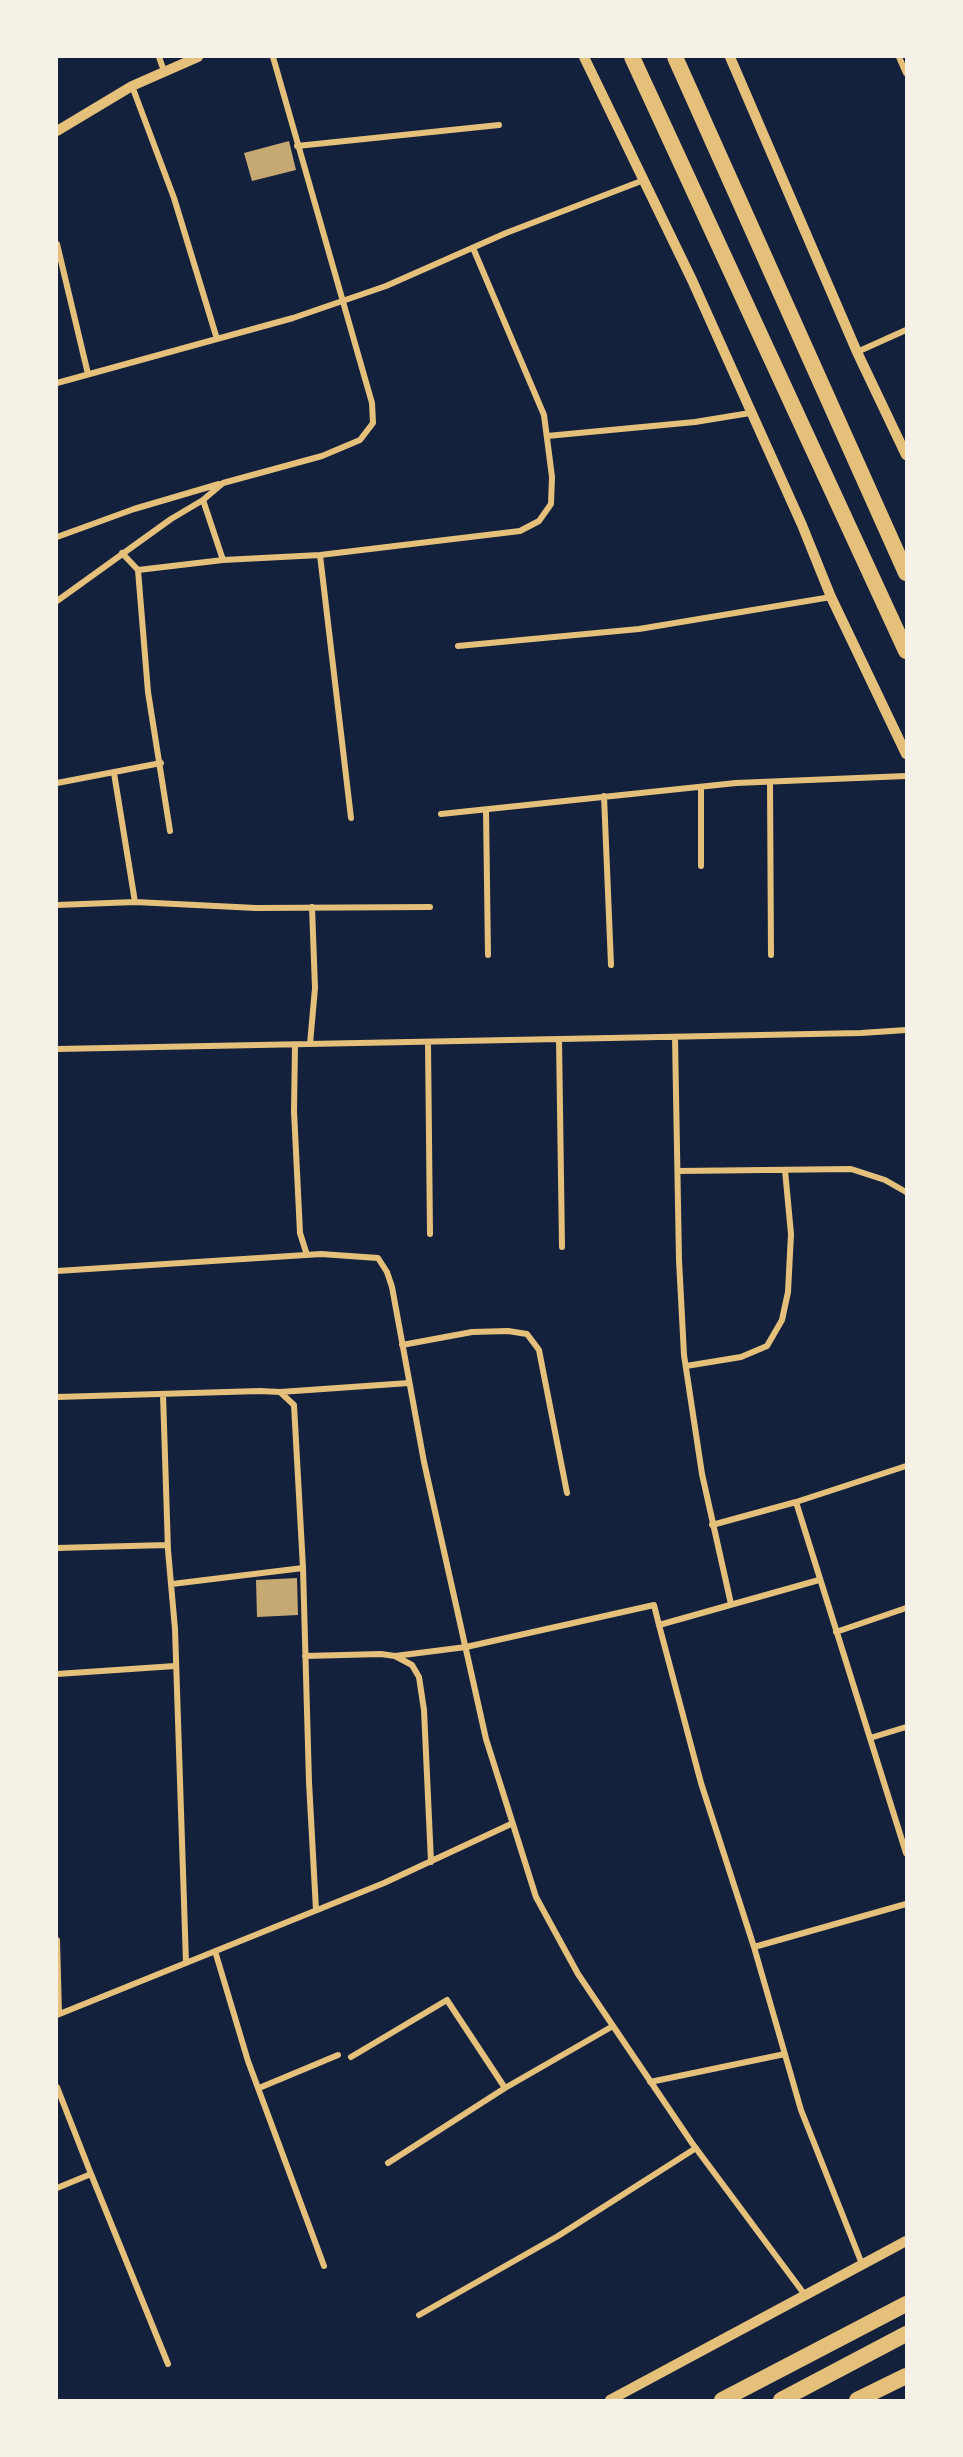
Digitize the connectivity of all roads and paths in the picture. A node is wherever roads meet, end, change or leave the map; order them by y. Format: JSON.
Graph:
{"nodes":[{"id":1,"x":159,"y":57,"type":"edge"},
{"id":2,"x":198,"y":57,"type":"edge"},
{"id":3,"x":273,"y":57,"type":"edge"},
{"id":4,"x":584,"y":57,"type":"edge"},
{"id":5,"x":632,"y":57,"type":"edge"},
{"id":6,"x":675,"y":57,"type":"edge"},
{"id":7,"x":730,"y":57,"type":"edge"},
{"id":8,"x":899,"y":57,"type":"edge"},
{"id":9,"x":164,"y":71,"type":"junction"},
{"id":10,"x":906,"y":73,"type":"edge"},
{"id":11,"x":132,"y":86,"type":"junction"},
{"id":12,"x":499,"y":125,"type":"dead end"},
{"id":13,"x":57,"y":131,"type":"edge"},
{"id":14,"x":297,"y":146,"type":"junction"},
{"id":15,"x":644,"y":180,"type":"junction"},
{"id":16,"x":57,"y":244,"type":"edge"},
{"id":17,"x":473,"y":248,"type":"junction"},
{"id":18,"x":343,"y":300,"type":"junction"},
{"id":19,"x":906,"y":330,"type":"edge"},
{"id":20,"x":217,"y":339,"type":"junction"},
{"id":21,"x":857,"y":352,"type":"junction"},
{"id":22,"x":88,"y":374,"type":"junction"},
{"id":23,"x":57,"y":383,"type":"edge"},
{"id":24,"x":750,"y":413,"type":"junction"},
{"id":25,"x":547,"y":436,"type":"junction"},
{"id":26,"x":906,"y":455,"type":"edge"},
{"id":27,"x":223,"y":483,"type":"junction"},
{"id":28,"x":202,"y":500,"type":"junction"},
{"id":29,"x":57,"y":537,"type":"edge"},
{"id":30,"x":122,"y":553,"type":"junction"},
{"id":31,"x":320,"y":555,"type":"junction"},
{"id":32,"x":223,"y":560,"type":"junction"},
{"id":33,"x":138,"y":570,"type":"junction"},
{"id":34,"x":906,"y":573,"type":"edge"},
{"id":35,"x":831,"y":597,"type":"junction"},
{"id":36,"x":57,"y":601,"type":"edge"},
{"id":37,"x":458,"y":645,"type":"dead end"},
{"id":38,"x":906,"y":651,"type":"edge"},
{"id":39,"x":906,"y":754,"type":"edge"},
{"id":40,"x":161,"y":763,"type":"junction"},
{"id":41,"x":114,"y":773,"type":"junction"},
{"id":42,"x":906,"y":776,"type":"edge"},
{"id":43,"x":770,"y":782,"type":"junction"},
{"id":44,"x":57,"y":783,"type":"edge"},
{"id":45,"x":701,"y":787,"type":"junction"},
{"id":46,"x":604,"y":796,"type":"junction"},
{"id":47,"x":486,"y":810,"type":"junction"},
{"id":48,"x":441,"y":814,"type":"dead end"},
{"id":49,"x":351,"y":818,"type":"dead end"},
{"id":50,"x":170,"y":831,"type":"dead end"},
{"id":51,"x":701,"y":866,"type":"dead end"},
{"id":52,"x":135,"y":902,"type":"junction"},
{"id":53,"x":57,"y":905,"type":"edge"},
{"id":54,"x":312,"y":907,"type":"junction"},
{"id":55,"x":430,"y":908,"type":"dead end"},
{"id":56,"x":488,"y":955,"type":"dead end"},
{"id":57,"x":771,"y":955,"type":"dead end"},
{"id":58,"x":611,"y":965,"type":"dead end"},
{"id":59,"x":906,"y":1030,"type":"edge"},
{"id":60,"x":675,"y":1037,"type":"junction"},
{"id":61,"x":559,"y":1039,"type":"junction"},
{"id":62,"x":428,"y":1042,"type":"junction"},
{"id":63,"x":310,"y":1044,"type":"junction"},
{"id":64,"x":295,"y":1045,"type":"junction"},
{"id":65,"x":57,"y":1049,"type":"edge"},
{"id":66,"x":785,"y":1170,"type":"junction"},
{"id":67,"x":678,"y":1171,"type":"junction"},
{"id":68,"x":906,"y":1192,"type":"edge"},
{"id":69,"x":430,"y":1234,"type":"dead end"},
{"id":70,"x":562,"y":1247,"type":"dead end"},
{"id":71,"x":307,"y":1255,"type":"junction"},
{"id":72,"x":57,"y":1271,"type":"edge"},
{"id":73,"x":402,"y":1345,"type":"junction"},
{"id":74,"x":686,"y":1366,"type":"junction"},
{"id":75,"x":409,"y":1383,"type":"junction"},
{"id":76,"x":280,"y":1392,"type":"junction"},
{"id":77,"x":163,"y":1394,"type":"junction"},
{"id":78,"x":57,"y":1397,"type":"edge"},
{"id":79,"x":906,"y":1466,"type":"edge"},
{"id":80,"x":567,"y":1493,"type":"dead end"},
{"id":81,"x":796,"y":1502,"type":"junction"},
{"id":82,"x":712,"y":1526,"type":"junction"},
{"id":83,"x":167,"y":1545,"type":"junction"},
{"id":84,"x":57,"y":1548,"type":"edge"},
{"id":85,"x":303,"y":1568,"type":"junction"},
{"id":86,"x":819,"y":1580,"type":"junction"},
{"id":87,"x":172,"y":1584,"type":"junction"},
{"id":88,"x":731,"y":1605,"type":"junction"},
{"id":89,"x":906,"y":1608,"type":"edge"},
{"id":90,"x":659,"y":1625,"type":"junction"},
{"id":91,"x":836,"y":1632,"type":"junction"},
{"id":92,"x":466,"y":1647,"type":"junction"},
{"id":93,"x":305,"y":1656,"type":"junction"},
{"id":94,"x":395,"y":1656,"type":"junction"},
{"id":95,"x":175,"y":1666,"type":"junction"},
{"id":96,"x":57,"y":1674,"type":"edge"},
{"id":97,"x":906,"y":1727,"type":"edge"},
{"id":98,"x":870,"y":1738,"type":"junction"},
{"id":99,"x":511,"y":1824,"type":"junction"},
{"id":100,"x":906,"y":1851,"type":"edge"},
{"id":101,"x":431,"y":1862,"type":"junction"},
{"id":102,"x":906,"y":1904,"type":"edge"},
{"id":103,"x":316,"y":1910,"type":"junction"},
{"id":104,"x":57,"y":1940,"type":"edge"},
{"id":105,"x":754,"y":1947,"type":"junction"},
{"id":106,"x":215,"y":1951,"type":"junction"},
{"id":107,"x":186,"y":1963,"type":"junction"},
{"id":108,"x":58,"y":2015,"type":"edge"},
{"id":109,"x":613,"y":2026,"type":"junction"},
{"id":110,"x":784,"y":2054,"type":"junction"},
{"id":111,"x":338,"y":2055,"type":"dead end"},
{"id":112,"x":351,"y":2057,"type":"dead end"},
{"id":113,"x":650,"y":2082,"type":"junction"},
{"id":114,"x":57,"y":2087,"type":"edge"},
{"id":115,"x":259,"y":2088,"type":"junction"},
{"id":116,"x":505,"y":2088,"type":"junction"},
{"id":117,"x":696,"y":2148,"type":"junction"},
{"id":118,"x":388,"y":2163,"type":"dead end"},
{"id":119,"x":91,"y":2174,"type":"junction"},
{"id":120,"x":57,"y":2188,"type":"edge"},
{"id":121,"x":906,"y":2241,"type":"edge"},
{"id":122,"x":862,"y":2264,"type":"junction"},
{"id":123,"x":324,"y":2266,"type":"dead end"},
{"id":124,"x":806,"y":2296,"type":"junction"},
{"id":125,"x":906,"y":2304,"type":"edge"},
{"id":126,"x":419,"y":2315,"type":"dead end"},
{"id":127,"x":906,"y":2334,"type":"edge"},
{"id":128,"x":168,"y":2364,"type":"dead end"},
{"id":129,"x":906,"y":2376,"type":"edge"},
{"id":130,"x":610,"y":2400,"type":"edge"},
{"id":131,"x":722,"y":2400,"type":"edge"},
{"id":132,"x":781,"y":2400,"type":"edge"},
{"id":133,"x":857,"y":2400,"type":"edge"}],
"edges":[{"from":1,"to":9,"type":"street"},
{"from":2,"to":9,"type":"street"},
{"from":3,"to":14,"type":"street"},
{"from":4,"to":15,"type":"street"},
{"from":5,"to":38,"type":"highway"},
{"from":6,"to":34,"type":"highway"},
{"from":7,"to":21,"type":"street"},
{"from":8,"to":10,"type":"street"},
{"from":9,"to":11,"type":"street"},
{"from":11,"to":13,"type":"street"},
{"from":11,"to":20,"type":"street"},
{"from":12,"to":14,"type":"street"},
{"from":14,"to":18,"type":"street"},
{"from":15,"to":17,"type":"street"},
{"from":15,"to":24,"type":"street"},
{"from":16,"to":22,"type":"street"},
{"from":17,"to":18,"type":"street"},
{"from":17,"to":25,"type":"street"},
{"from":18,"to":20,"type":"street"},
{"from":18,"to":27,"type":"street"},
{"from":19,"to":21,"type":"street"},
{"from":20,"to":22,"type":"street"},
{"from":21,"to":26,"type":"street"},
{"from":22,"to":23,"type":"street"},
{"from":24,"to":25,"type":"street"},
{"from":24,"to":35,"type":"street"},
{"from":25,"to":31,"type":"street"},
{"from":27,"to":28,"type":"street"},
{"from":27,"to":29,"type":"street"},
{"from":28,"to":30,"type":"street"},
{"from":28,"to":32,"type":"street"},
{"from":30,"to":33,"type":"street"},
{"from":30,"to":36,"type":"street"},
{"from":31,"to":32,"type":"street"},
{"from":31,"to":49,"type":"street"},
{"from":32,"to":33,"type":"street"},
{"from":33,"to":40,"type":"street"},
{"from":35,"to":37,"type":"street"},
{"from":35,"to":39,"type":"street"},
{"from":40,"to":41,"type":"street"},
{"from":40,"to":50,"type":"street"},
{"from":41,"to":44,"type":"street"},
{"from":41,"to":52,"type":"street"},
{"from":42,"to":43,"type":"street"},
{"from":43,"to":45,"type":"street"},
{"from":43,"to":57,"type":"street"},
{"from":45,"to":46,"type":"street"},
{"from":45,"to":51,"type":"street"},
{"from":46,"to":47,"type":"street"},
{"from":46,"to":58,"type":"street"},
{"from":47,"to":48,"type":"street"},
{"from":47,"to":56,"type":"street"},
{"from":52,"to":53,"type":"street"},
{"from":52,"to":54,"type":"street"},
{"from":54,"to":55,"type":"street"},
{"from":54,"to":63,"type":"street"},
{"from":59,"to":60,"type":"street"},
{"from":60,"to":61,"type":"street"},
{"from":60,"to":67,"type":"street"},
{"from":61,"to":62,"type":"street"},
{"from":61,"to":70,"type":"street"},
{"from":62,"to":63,"type":"street"},
{"from":62,"to":69,"type":"street"},
{"from":63,"to":64,"type":"street"},
{"from":64,"to":65,"type":"street"},
{"from":64,"to":71,"type":"street"},
{"from":66,"to":67,"type":"street"},
{"from":66,"to":68,"type":"street"},
{"from":66,"to":74,"type":"street"},
{"from":67,"to":74,"type":"street"},
{"from":71,"to":72,"type":"street"},
{"from":71,"to":73,"type":"street"},
{"from":73,"to":75,"type":"street"},
{"from":73,"to":80,"type":"street"},
{"from":74,"to":82,"type":"street"},
{"from":75,"to":76,"type":"street"},
{"from":75,"to":92,"type":"street"},
{"from":76,"to":77,"type":"street"},
{"from":76,"to":85,"type":"street"},
{"from":77,"to":78,"type":"street"},
{"from":77,"to":83,"type":"street"},
{"from":79,"to":81,"type":"street"},
{"from":81,"to":82,"type":"street"},
{"from":81,"to":86,"type":"street"},
{"from":82,"to":88,"type":"street"},
{"from":83,"to":84,"type":"street"},
{"from":83,"to":87,"type":"street"},
{"from":85,"to":87,"type":"street"},
{"from":85,"to":93,"type":"street"},
{"from":86,"to":88,"type":"street"},
{"from":86,"to":91,"type":"street"},
{"from":87,"to":95,"type":"street"},
{"from":88,"to":90,"type":"street"},
{"from":89,"to":91,"type":"street"},
{"from":90,"to":92,"type":"street"},
{"from":90,"to":105,"type":"street"},
{"from":91,"to":98,"type":"street"},
{"from":92,"to":94,"type":"street"},
{"from":92,"to":99,"type":"street"},
{"from":93,"to":94,"type":"street"},
{"from":93,"to":103,"type":"street"},
{"from":94,"to":101,"type":"street"},
{"from":95,"to":96,"type":"street"},
{"from":95,"to":107,"type":"street"},
{"from":97,"to":98,"type":"street"},
{"from":98,"to":100,"type":"street"},
{"from":99,"to":101,"type":"street"},
{"from":99,"to":109,"type":"street"},
{"from":101,"to":103,"type":"street"},
{"from":102,"to":105,"type":"street"},
{"from":103,"to":106,"type":"street"},
{"from":104,"to":108,"type":"street"},
{"from":105,"to":110,"type":"street"},
{"from":106,"to":107,"type":"street"},
{"from":106,"to":115,"type":"street"},
{"from":107,"to":108,"type":"street"},
{"from":109,"to":113,"type":"street"},
{"from":109,"to":116,"type":"street"},
{"from":110,"to":113,"type":"street"},
{"from":110,"to":122,"type":"street"},
{"from":111,"to":115,"type":"street"},
{"from":112,"to":116,"type":"street"},
{"from":113,"to":117,"type":"street"},
{"from":114,"to":119,"type":"street"},
{"from":115,"to":123,"type":"street"},
{"from":116,"to":118,"type":"street"},
{"from":117,"to":124,"type":"street"},
{"from":117,"to":126,"type":"street"},
{"from":119,"to":120,"type":"street"},
{"from":119,"to":128,"type":"street"},
{"from":121,"to":122,"type":"street"},
{"from":122,"to":124,"type":"street"},
{"from":124,"to":130,"type":"street"},
{"from":125,"to":131,"type":"highway"},
{"from":127,"to":132,"type":"highway"},
{"from":129,"to":133,"type":"highway"}]}
